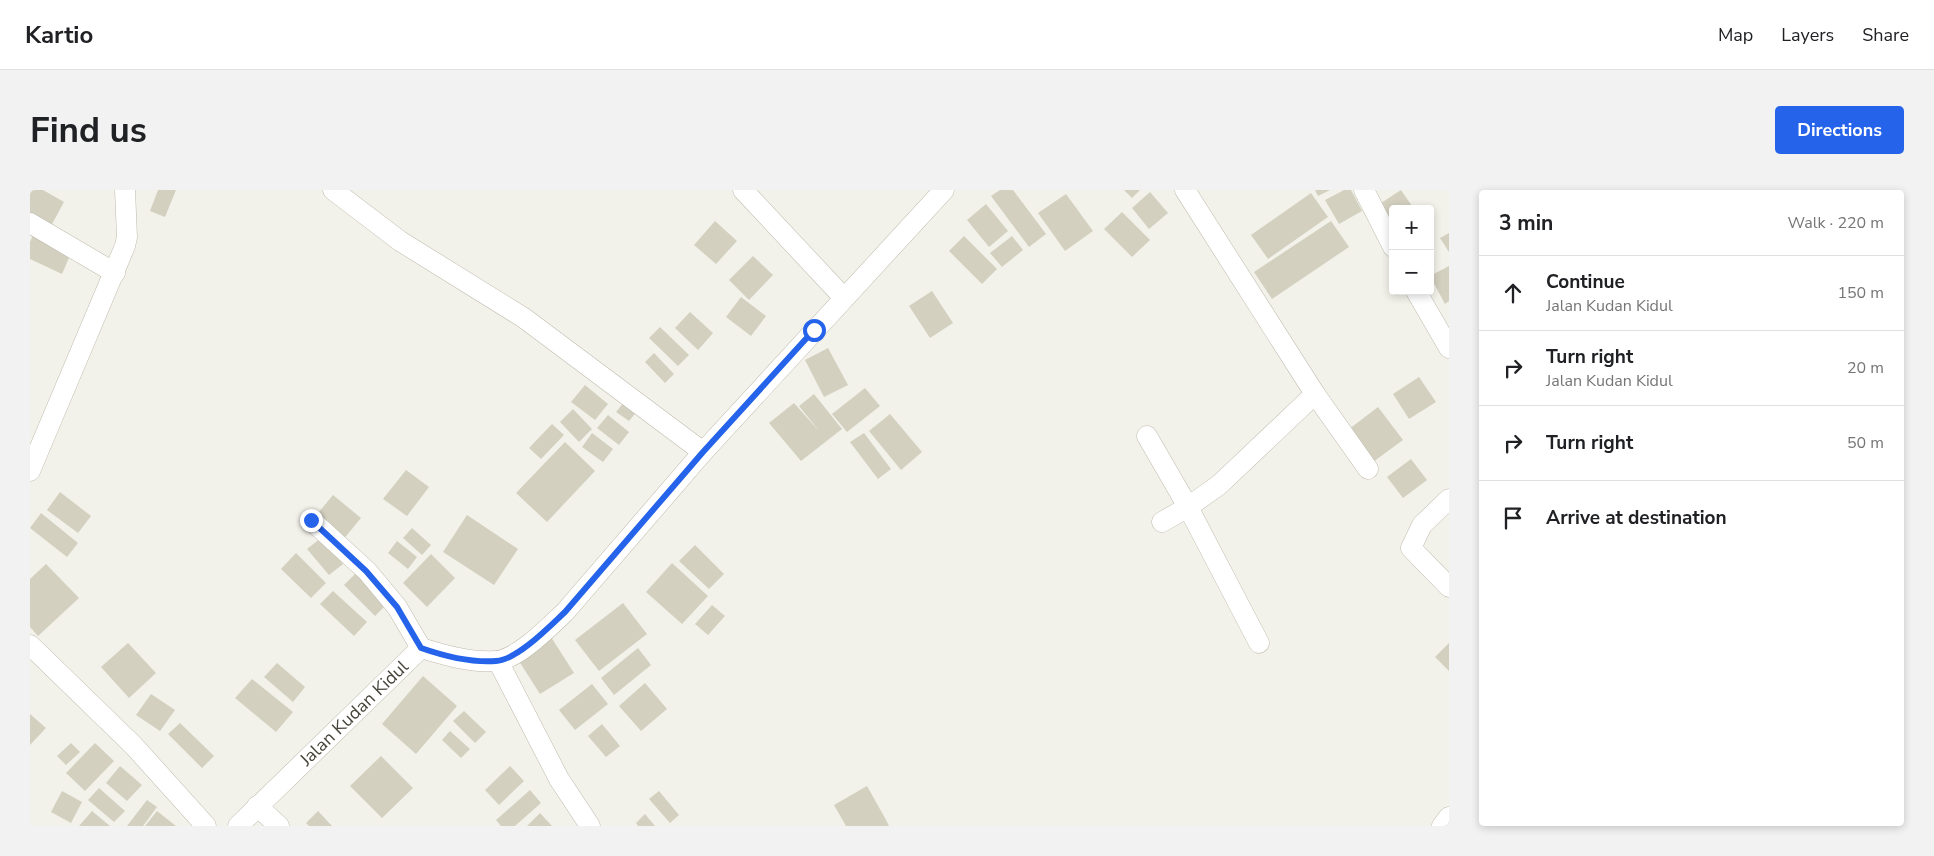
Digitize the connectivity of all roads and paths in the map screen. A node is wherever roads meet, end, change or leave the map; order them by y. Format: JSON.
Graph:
{"nodes":[{"id":1,"x":126,"y":190,"type":"edge"},
{"id":2,"x":333,"y":190,"type":"edge"},
{"id":3,"x":744,"y":190,"type":"edge"},
{"id":4,"x":944,"y":190,"type":"edge"},
{"id":5,"x":1185,"y":190,"type":"edge"},
{"id":6,"x":1370,"y":192,"type":"edge"},
{"id":7,"x":30,"y":223,"type":"edge"},
{"id":8,"x":1389,"y":237,"type":"edge"},
{"id":9,"x":115,"y":274,"type":"junction"},
{"id":10,"x":1418,"y":295,"type":"edge"},
{"id":11,"x":844,"y":298,"type":"junction"},
{"id":12,"x":1449,"y":348,"type":"edge"},
{"id":13,"x":1314,"y":394,"type":"junction"},
{"id":14,"x":1148,"y":436,"type":"dead end"},
{"id":15,"x":703,"y":452,"type":"junction"},
{"id":16,"x":1368,"y":468,"type":"dead end"},
{"id":17,"x":30,"y":471,"type":"edge"},
{"id":18,"x":1449,"y":499,"type":"edge"},
{"id":19,"x":1188,"y":507,"type":"junction"},
{"id":20,"x":311,"y":520,"type":"dead end"},
{"id":21,"x":1162,"y":522,"type":"dead end"},
{"id":22,"x":1449,"y":586,"type":"edge"},
{"id":23,"x":1258,"y":643,"type":"dead end"},
{"id":24,"x":30,"y":645,"type":"edge"},
{"id":25,"x":421,"y":648,"type":"junction"},
{"id":26,"x":498,"y":661,"type":"junction"},
{"id":27,"x":257,"y":806,"type":"junction"},
{"id":28,"x":1449,"y":817,"type":"edge"},
{"id":29,"x":206,"y":826,"type":"edge"},
{"id":30,"x":238,"y":826,"type":"edge"},
{"id":31,"x":279,"y":826,"type":"edge"},
{"id":32,"x":590,"y":826,"type":"edge"},
{"id":33,"x":1442,"y":826,"type":"edge"}],
"edges":[{"from":1,"to":9,"type":"street"},
{"from":2,"to":15,"type":"street"},
{"from":3,"to":11,"type":"street"},
{"from":4,"to":11,"type":"street"},
{"from":5,"to":13,"type":"street"},
{"from":6,"to":8,"type":"street"},
{"from":7,"to":9,"type":"street"},
{"from":9,"to":17,"type":"street"},
{"from":10,"to":12,"type":"street"},
{"from":11,"to":15,"type":"street"},
{"from":13,"to":16,"type":"street"},
{"from":13,"to":19,"type":"street"},
{"from":14,"to":19,"type":"street"},
{"from":15,"to":26,"type":"street"},
{"from":18,"to":22,"type":"street"},
{"from":19,"to":21,"type":"street"},
{"from":19,"to":23,"type":"street"},
{"from":20,"to":25,"type":"street"},
{"from":24,"to":29,"type":"street"},
{"from":25,"to":26,"type":"street","name":"Jalan Kudan Kidul"},
{"from":25,"to":27,"type":"street","name":"Jalan Kudan Kidul"},
{"from":26,"to":32,"type":"street"},
{"from":27,"to":30,"type":"street","name":"Jalan Kudan Kidul"},
{"from":27,"to":31,"type":"street"},
{"from":28,"to":33,"type":"street"}]}
